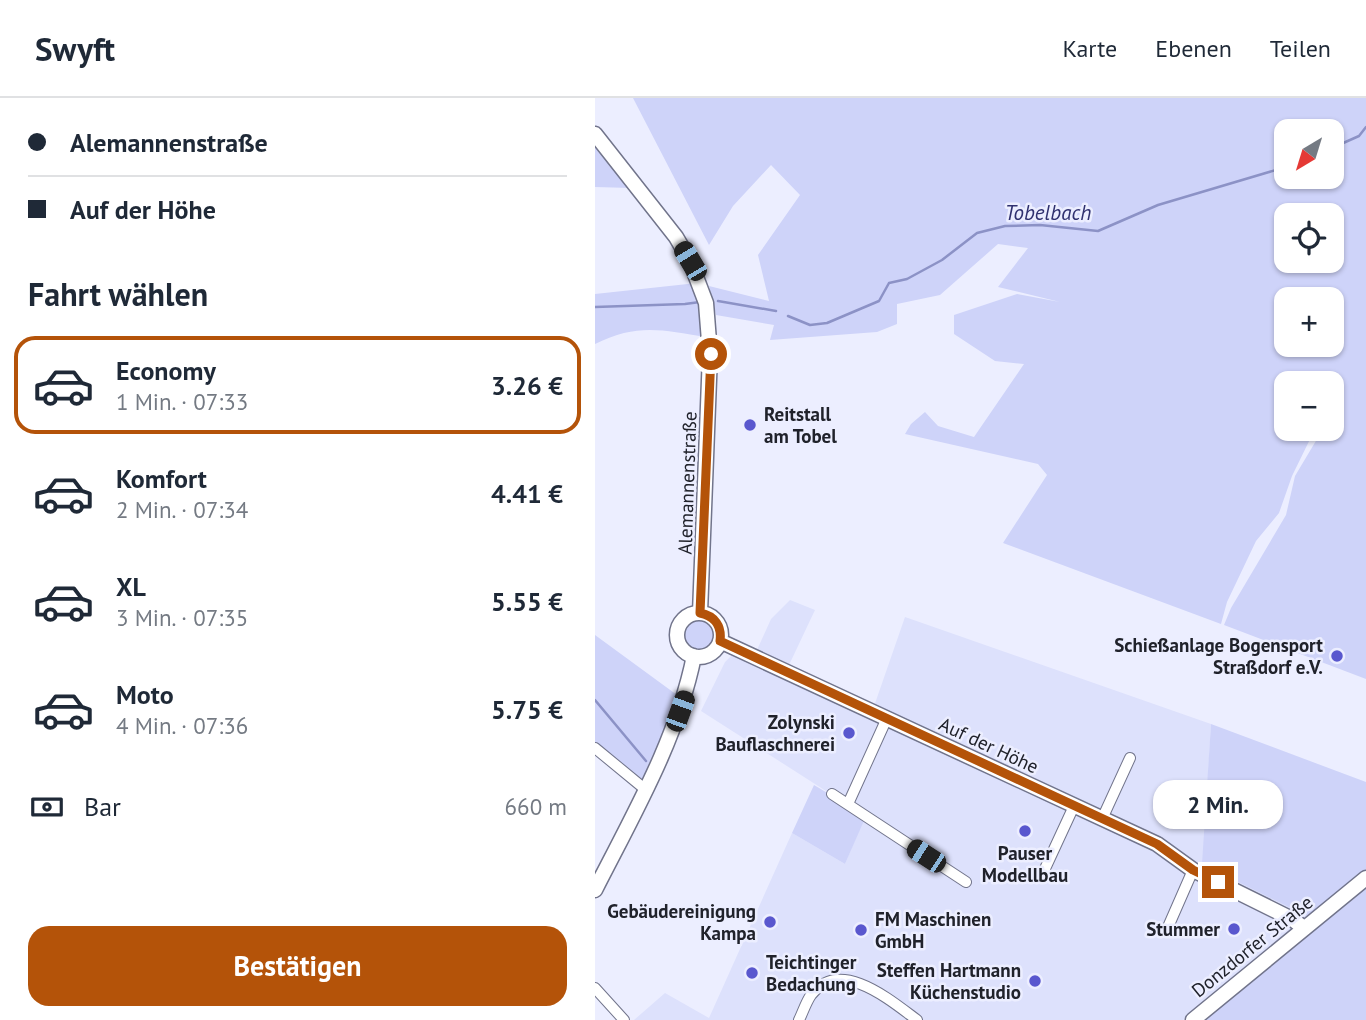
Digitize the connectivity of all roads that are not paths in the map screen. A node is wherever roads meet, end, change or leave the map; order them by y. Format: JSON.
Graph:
{"nodes":[{"id":1,"x":595,"y":134,"type":"edge"},
{"id":2,"x":700,"y":613,"type":"junction"},
{"id":3,"x":720,"y":641,"type":"junction"},
{"id":4,"x":694,"y":656,"type":"junction"},
{"id":5,"x":887,"y":718,"type":"junction"},
{"id":6,"x":595,"y":748,"type":"edge"},
{"id":7,"x":1130,"y":758,"type":"dead end"},
{"id":8,"x":646,"y":790,"type":"junction"},
{"id":9,"x":832,"y":794,"type":"dead end"},
{"id":10,"x":848,"y":804,"type":"junction"},
{"id":11,"x":1074,"y":806,"type":"junction"},
{"id":12,"x":1102,"y":819,"type":"junction"},
{"id":13,"x":1193,"y":870,"type":"junction"},
{"id":14,"x":1044,"y":873,"type":"dead end"},
{"id":15,"x":1366,"y":878,"type":"edge"},
{"id":16,"x":966,"y":882,"type":"dead end"},
{"id":17,"x":595,"y":890,"type":"edge"},
{"id":18,"x":1168,"y":927,"type":"dead end"},
{"id":19,"x":1304,"y":928,"type":"junction"},
{"id":20,"x":595,"y":988,"type":"edge"},
{"id":21,"x":911,"y":1018,"type":"edge"},
{"id":22,"x":625,"y":1020,"type":"edge"},
{"id":23,"x":799,"y":1020,"type":"edge"},
{"id":24,"x":1193,"y":1020,"type":"edge"}],
"edges":[{"from":1,"to":2,"type":"street","name":"Alemannenstraße"},
{"from":2,"to":3,"type":"street"},
{"from":2,"to":4,"type":"street"},
{"from":3,"to":4,"type":"street"},
{"from":3,"to":5,"type":"street","name":"Auf der Höhe"},
{"from":4,"to":8,"type":"street"},
{"from":5,"to":10,"type":"street"},
{"from":5,"to":11,"type":"street","name":"Auf der Höhe"},
{"from":6,"to":8,"type":"street"},
{"from":7,"to":12,"type":"street"},
{"from":8,"to":17,"type":"street"},
{"from":9,"to":10,"type":"street"},
{"from":10,"to":16,"type":"street"},
{"from":11,"to":12,"type":"street","name":"Auf der Höhe"},
{"from":11,"to":14,"type":"street"},
{"from":12,"to":13,"type":"street","name":"Auf der Höhe"},
{"from":13,"to":18,"type":"street"},
{"from":13,"to":19,"type":"street","name":"Auf der Höhe"},
{"from":15,"to":19,"type":"street","name":"Donzdorfer Straße"},
{"from":19,"to":24,"type":"street","name":"Donzdorfer Straße"},
{"from":20,"to":22,"type":"street"},
{"from":21,"to":23,"type":"street"}]}
